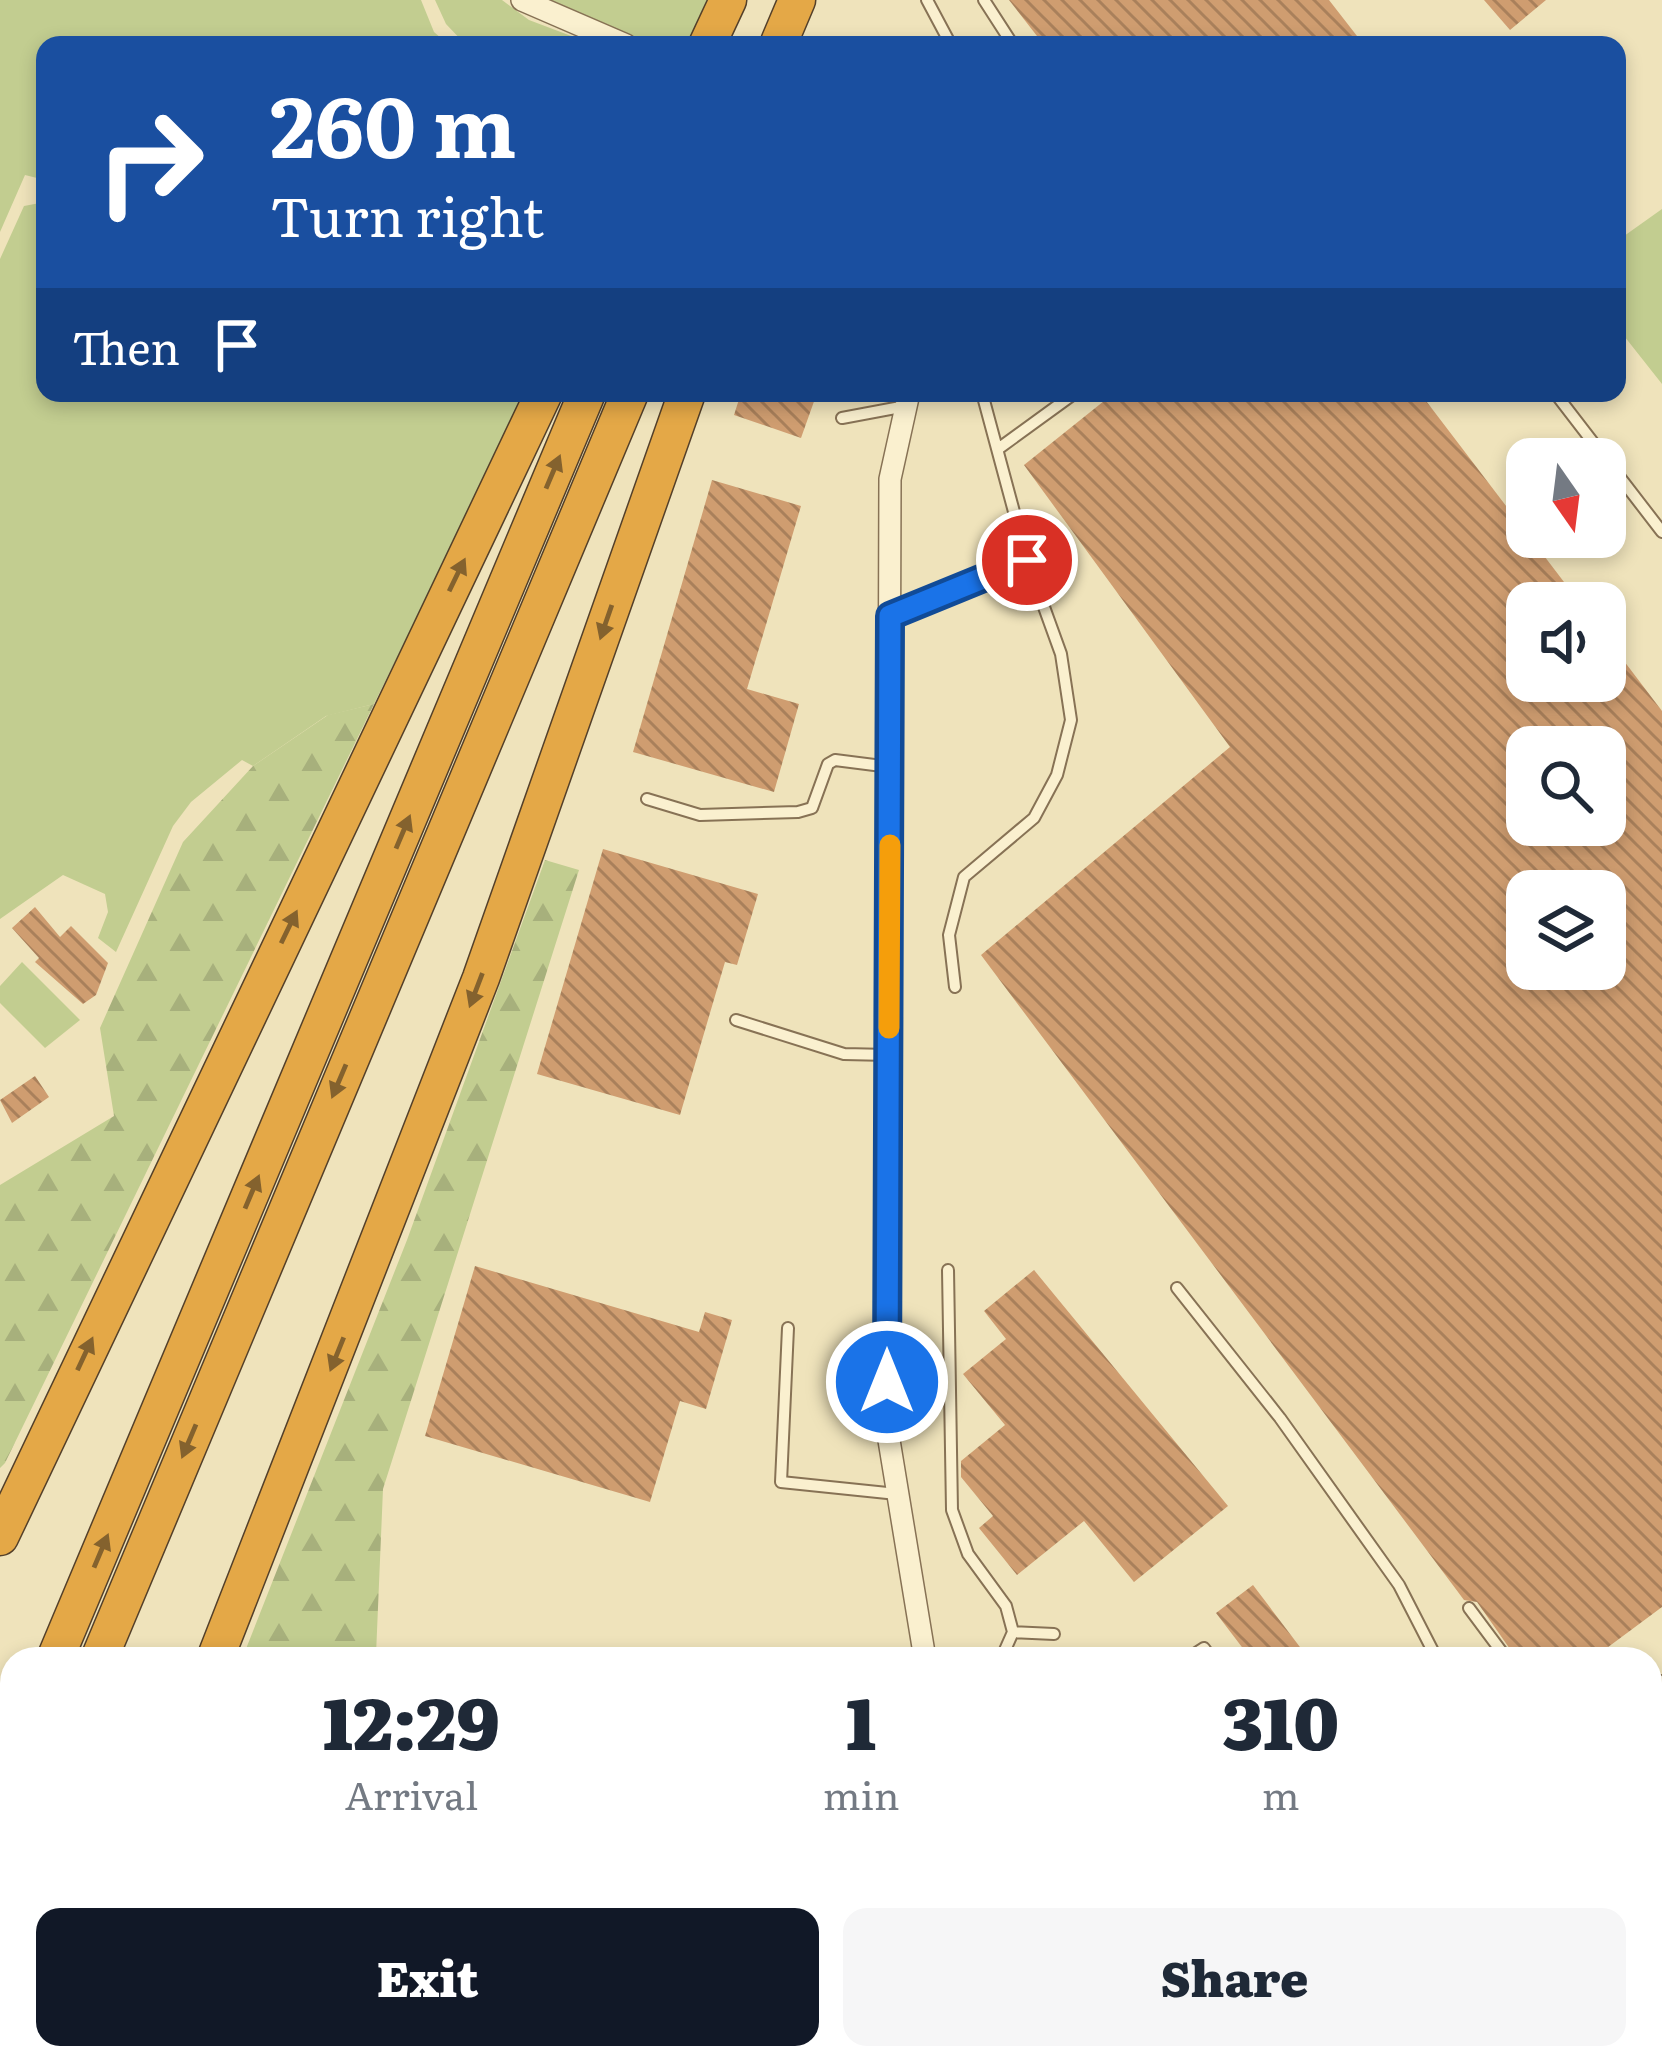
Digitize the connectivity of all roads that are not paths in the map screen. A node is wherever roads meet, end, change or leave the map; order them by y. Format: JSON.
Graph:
{"nodes":[{"id":1,"x":522,"y":0,"type":"edge"},
{"id":2,"x":728,"y":0,"type":"edge"},
{"id":3,"x":751,"y":0,"type":"edge"},
{"id":4,"x":797,"y":0,"type":"edge"},
{"id":5,"x":820,"y":0,"type":"edge"},
{"id":6,"x":927,"y":0,"type":"edge"},
{"id":7,"x":984,"y":0,"type":"edge"},
{"id":8,"x":605,"y":36,"type":"edge"},
{"id":9,"x":711,"y":36,"type":"edge"},
{"id":10,"x":736,"y":36,"type":"edge"},
{"id":11,"x":782,"y":36,"type":"edge"},
{"id":12,"x":808,"y":36,"type":"edge"},
{"id":13,"x":946,"y":36,"type":"edge"},
{"id":14,"x":1007,"y":36,"type":"edge"},
{"id":15,"x":540,"y":402,"type":"edge"},
{"id":16,"x":582,"y":402,"type":"edge"},
{"id":17,"x":626,"y":402,"type":"edge"},
{"id":18,"x":684,"y":402,"type":"edge"},
{"id":19,"x":898,"y":402,"type":"edge"},
{"id":20,"x":908,"y":402,"type":"edge"},
{"id":21,"x":985,"y":402,"type":"edge"},
{"id":22,"x":1063,"y":402,"type":"edge"},
{"id":23,"x":1562,"y":402,"type":"edge"},
{"id":24,"x":842,"y":418,"type":"dead end"},
{"id":25,"x":998,"y":449,"type":"junction"},
{"id":26,"x":1662,"y":532,"type":"edge"},
{"id":27,"x":1027,"y":560,"type":"junction"},
{"id":28,"x":890,"y":616,"type":"junction"},
{"id":29,"x":890,"y":767,"type":"junction"},
{"id":30,"x":646,"y":800,"type":"dead end"},
{"id":31,"x":955,"y":987,"type":"dead end"},
{"id":32,"x":736,"y":1020,"type":"dead end"},
{"id":33,"x":889,"y":1055,"type":"junction"},
{"id":34,"x":949,"y":1270,"type":"dead end"},
{"id":35,"x":1177,"y":1288,"type":"dead end"},
{"id":36,"x":788,"y":1328,"type":"dead end"},
{"id":37,"x":897,"y":1494,"type":"junction"},
{"id":38,"x":0,"y":1537,"type":"edge"},
{"id":39,"x":1469,"y":1608,"type":"dead end"},
{"id":40,"x":1013,"y":1632,"type":"junction"},
{"id":41,"x":1054,"y":1634,"type":"dead end"},
{"id":42,"x":60,"y":1647,"type":"edge"},
{"id":43,"x":104,"y":1647,"type":"edge"},
{"id":44,"x":220,"y":1647,"type":"edge"},
{"id":45,"x":923,"y":1647,"type":"edge"},
{"id":46,"x":1006,"y":1647,"type":"edge"},
{"id":47,"x":1431,"y":1647,"type":"edge"},
{"id":48,"x":1499,"y":1647,"type":"edge"}],
"edges":[{"from":1,"to":8,"type":"street"},
{"from":2,"to":9,"type":"highway"},
{"from":3,"to":10,"type":"highway"},
{"from":4,"to":11,"type":"highway"},
{"from":5,"to":12,"type":"highway"},
{"from":6,"to":13,"type":"lane"},
{"from":7,"to":14,"type":"lane"},
{"from":38,"to":15,"type":"highway","one_way":true},
{"from":42,"to":16,"type":"highway","one_way":true},
{"from":17,"to":43,"type":"highway","one_way":true},
{"from":18,"to":44,"type":"highway","one_way":true},
{"from":19,"to":24,"type":"lane"},
{"from":20,"to":28,"type":"street"},
{"from":21,"to":25,"type":"lane"},
{"from":22,"to":25,"type":"lane"},
{"from":23,"to":26,"type":"lane"},
{"from":25,"to":27,"type":"lane"},
{"from":27,"to":28,"type":"lane"},
{"from":27,"to":31,"type":"lane"},
{"from":28,"to":29,"type":"street"},
{"from":29,"to":30,"type":"lane"},
{"from":29,"to":33,"type":"street"},
{"from":32,"to":33,"type":"lane"},
{"from":33,"to":37,"type":"street"},
{"from":34,"to":40,"type":"lane"},
{"from":35,"to":47,"type":"lane"},
{"from":36,"to":37,"type":"lane"},
{"from":37,"to":45,"type":"street"},
{"from":39,"to":48,"type":"lane"},
{"from":40,"to":41,"type":"lane"},
{"from":40,"to":46,"type":"lane"}]}
